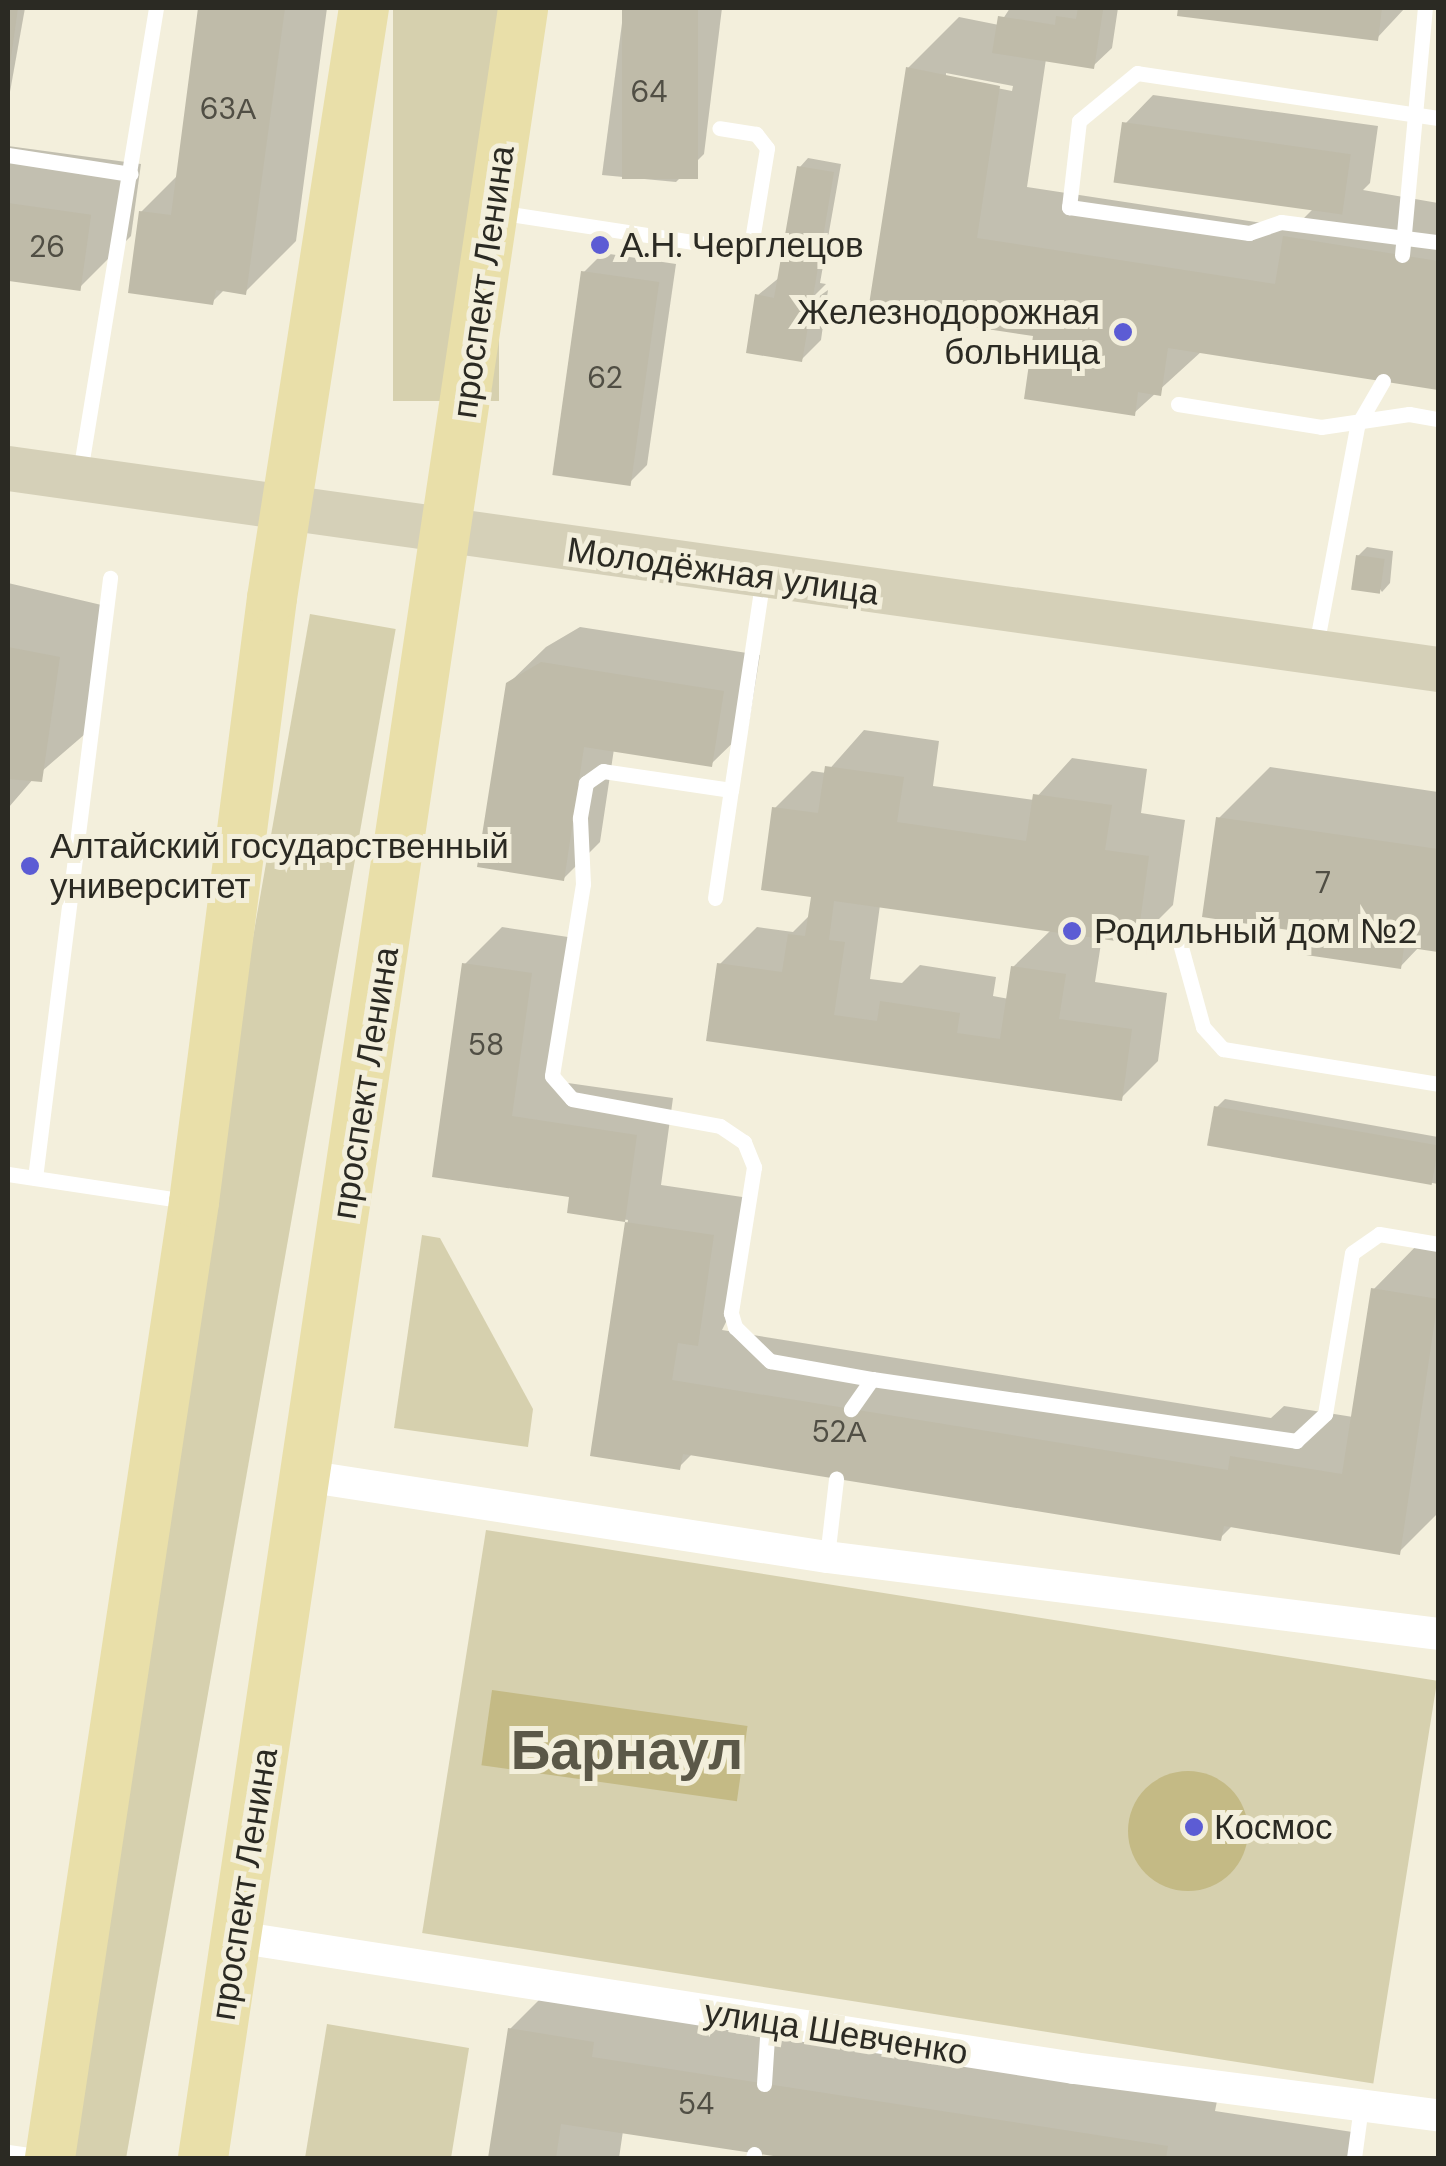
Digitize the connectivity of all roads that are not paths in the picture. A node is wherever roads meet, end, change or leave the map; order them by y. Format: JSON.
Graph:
{"nodes":[{"id":1,"x":156,"y":8,"type":"edge"},
{"id":2,"x":364,"y":8,"type":"edge"},
{"id":3,"x":523,"y":8,"type":"edge"},
{"id":4,"x":1426,"y":8,"type":"edge"},
{"id":5,"x":1414,"y":114,"type":"junction"},
{"id":6,"x":1438,"y":118,"type":"edge"},
{"id":7,"x":719,"y":128,"type":"dead end"},
{"id":8,"x":8,"y":155,"type":"edge"},
{"id":9,"x":131,"y":174,"type":"junction"},
{"id":10,"x":494,"y":211,"type":"junction"},
{"id":11,"x":1404,"y":236,"type":"junction"},
{"id":12,"x":1438,"y":242,"type":"edge"},
{"id":13,"x":1402,"y":254,"type":"dead end"},
{"id":14,"x":1383,"y":381,"type":"dead end"},
{"id":15,"x":1178,"y":404,"type":"dead end"},
{"id":16,"x":1438,"y":419,"type":"edge"},
{"id":17,"x":1357,"y":426,"type":"junction"},
{"id":18,"x":8,"y":468,"type":"edge"},
{"id":19,"x":78,"y":478,"type":"junction"},
{"id":20,"x":286,"y":510,"type":"junction"},
{"id":21,"x":447,"y":533,"type":"junction"},
{"id":22,"x":763,"y":576,"type":"junction"},
{"id":23,"x":110,"y":578,"type":"dead end"},
{"id":24,"x":1316,"y":650,"type":"junction"},
{"id":25,"x":1438,"y":669,"type":"edge"},
{"id":26,"x":731,"y":790,"type":"junction"},
{"id":27,"x":715,"y":898,"type":"dead end"},
{"id":28,"x":1181,"y":947,"type":"dead end"},
{"id":29,"x":1438,"y":1084,"type":"edge"},
{"id":30,"x":8,"y":1174,"type":"edge"},
{"id":31,"x":34,"y":1178,"type":"junction"},
{"id":32,"x":194,"y":1202,"type":"junction"},
{"id":33,"x":1438,"y":1244,"type":"edge"},
{"id":34,"x":872,"y":1379,"type":"junction"},
{"id":35,"x":850,"y":1409,"type":"dead end"},
{"id":36,"x":306,"y":1476,"type":"junction"},
{"id":37,"x":836,"y":1479,"type":"dead end"},
{"id":38,"x":827,"y":1557,"type":"junction"},
{"id":39,"x":1438,"y":1634,"type":"edge"},
{"id":40,"x":236,"y":1938,"type":"junction"},
{"id":41,"x":768,"y":2022,"type":"junction"},
{"id":42,"x":764,"y":2084,"type":"dead end"},
{"id":43,"x":1361,"y":2106,"type":"junction"},
{"id":44,"x":1438,"y":2114,"type":"edge"},
{"id":45,"x":8,"y":2152,"type":"edge"},
{"id":46,"x":50,"y":2158,"type":"edge"},
{"id":47,"x":203,"y":2158,"type":"edge"},
{"id":48,"x":1354,"y":2158,"type":"edge"}],
"edges":[{"from":1,"to":9,"type":"lane"},
{"from":2,"to":20,"type":"main road"},
{"from":3,"to":10,"type":"main road","name":"проспект Ленина"},
{"from":4,"to":5,"type":"lane"},
{"from":5,"to":6,"type":"lane"},
{"from":5,"to":11,"type":"lane"},
{"from":5,"to":11,"type":"lane"},
{"from":7,"to":10,"type":"lane"},
{"from":8,"to":9,"type":"lane"},
{"from":9,"to":19,"type":"lane"},
{"from":10,"to":21,"type":"main road","name":"проспект Ленина"},
{"from":11,"to":12,"type":"lane"},
{"from":11,"to":13,"type":"lane"},
{"from":14,"to":17,"type":"lane"},
{"from":15,"to":17,"type":"lane"},
{"from":16,"to":17,"type":"lane"},
{"from":17,"to":24,"type":"lane"},
{"from":18,"to":19,"type":"street","name":"Молодёжная улица"},
{"from":19,"to":20,"type":"street","name":"Молодёжная улица"},
{"from":20,"to":21,"type":"street","name":"Молодёжная улица"},
{"from":20,"to":32,"type":"main road"},
{"from":21,"to":22,"type":"street","name":"Молодёжная улица"},
{"from":21,"to":36,"type":"main road","name":"проспект Ленина"},
{"from":22,"to":24,"type":"street","name":"Молодёжная улица"},
{"from":22,"to":26,"type":"lane"},
{"from":23,"to":31,"type":"lane"},
{"from":24,"to":25,"type":"street","name":"Молодёжная улица"},
{"from":26,"to":27,"type":"lane"},
{"from":26,"to":34,"type":"lane"},
{"from":28,"to":29,"type":"lane"},
{"from":30,"to":31,"type":"lane"},
{"from":31,"to":32,"type":"lane"},
{"from":32,"to":46,"type":"main road"},
{"from":33,"to":34,"type":"lane"},
{"from":34,"to":35,"type":"lane"},
{"from":36,"to":38,"type":"street"},
{"from":36,"to":40,"type":"main road","name":"проспект Ленина"},
{"from":37,"to":38,"type":"lane"},
{"from":38,"to":39,"type":"street"},
{"from":40,"to":41,"type":"street","name":"улица Шевченко"},
{"from":40,"to":47,"type":"main road","name":"проспект Ленина"},
{"from":41,"to":42,"type":"lane"},
{"from":41,"to":43,"type":"street","name":"улица Шевченко"},
{"from":43,"to":44,"type":"street","name":"улица Шевченко"},
{"from":43,"to":48,"type":"lane"},
{"from":45,"to":46,"type":"lane"}]}
